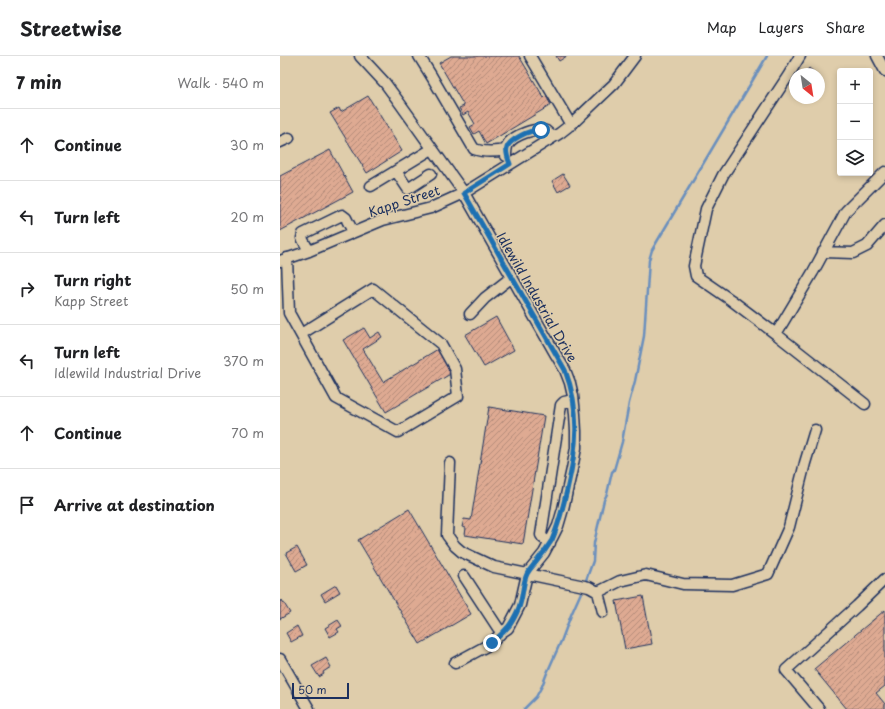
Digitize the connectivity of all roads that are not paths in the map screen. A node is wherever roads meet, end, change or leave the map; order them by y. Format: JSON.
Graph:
{"nodes":[{"id":1,"x":360,"y":56,"type":"edge"},
{"id":2,"x":419,"y":56,"type":"edge"},
{"id":3,"x":530,"y":56,"type":"edge"},
{"id":4,"x":635,"y":56,"type":"edge"},
{"id":5,"x":800,"y":56,"type":"edge"},
{"id":6,"x":878,"y":56,"type":"edge"},
{"id":7,"x":885,"y":71,"type":"edge"},
{"id":8,"x":571,"y":125,"type":"junction"},
{"id":9,"x":553,"y":137,"type":"junction"},
{"id":10,"x":432,"y":149,"type":"junction"},
{"id":11,"x":506,"y":150,"type":"junction"},
{"id":12,"x":510,"y":164,"type":"junction"},
{"id":13,"x":396,"y":171,"type":"junction"},
{"id":14,"x":885,"y":172,"type":"edge"},
{"id":15,"x":432,"y":174,"type":"dead end"},
{"id":16,"x":371,"y":186,"type":"dead end"},
{"id":17,"x":464,"y":193,"type":"junction"},
{"id":18,"x":885,"y":225,"type":"edge"},
{"id":19,"x":353,"y":232,"type":"junction"},
{"id":20,"x":309,"y":251,"type":"junction"},
{"id":21,"x":823,"y":252,"type":"junction"},
{"id":22,"x":283,"y":259,"type":"edge"},
{"id":23,"x":512,"y":277,"type":"junction"},
{"id":24,"x":470,"y":314,"type":"dead end"},
{"id":25,"x":301,"y":334,"type":"junction"},
{"id":26,"x":776,"y":334,"type":"junction"},
{"id":27,"x":573,"y":400,"type":"junction"},
{"id":28,"x":865,"y":404,"type":"dead end"},
{"id":29,"x":815,"y":430,"type":"dead end"},
{"id":30,"x":450,"y":463,"type":"dead end"},
{"id":31,"x":550,"y":543,"type":"junction"},
{"id":32,"x":527,"y":574,"type":"junction"},
{"id":33,"x":464,"y":576,"type":"dead end"},
{"id":34,"x":885,"y":579,"type":"edge"},
{"id":35,"x":598,"y":592,"type":"junction"},
{"id":36,"x":603,"y":612,"type":"dead end"},
{"id":37,"x":502,"y":632,"type":"junction"},
{"id":38,"x":280,"y":658,"type":"edge"},
{"id":39,"x":455,"y":663,"type":"dead end"},
{"id":40,"x":309,"y":709,"type":"edge"},
{"id":41,"x":819,"y":709,"type":"edge"}],
"edges":[{"from":1,"to":10,"type":"street","name":"Idlewild Industrial Drive"},
{"from":2,"to":11,"type":"street"},
{"from":3,"to":8,"type":"street"},
{"from":4,"to":8,"type":"street","name":"Kapp Street"},
{"from":5,"to":26,"type":"street"},
{"from":6,"to":7,"type":"street"},
{"from":8,"to":9,"type":"street","name":"Kapp Street"},
{"from":9,"to":11,"type":"street"},
{"from":9,"to":12,"type":"street","name":"Kapp Street"},
{"from":10,"to":13,"type":"street"},
{"from":10,"to":17,"type":"street","name":"Idlewild Industrial Drive"},
{"from":11,"to":12,"type":"street"},
{"from":12,"to":17,"type":"street","name":"Kapp Street"},
{"from":13,"to":15,"type":"street"},
{"from":13,"to":16,"type":"street"},
{"from":14,"to":21,"type":"street"},
{"from":17,"to":19,"type":"street","name":"Kapp Street"},
{"from":17,"to":23,"type":"street","name":"Idlewild Industrial Drive"},
{"from":18,"to":21,"type":"street"},
{"from":19,"to":20,"type":"street","name":"Kapp Street"},
{"from":19,"to":20,"type":"street"},
{"from":20,"to":22,"type":"street","name":"Kapp Street"},
{"from":21,"to":26,"type":"street"},
{"from":22,"to":25,"type":"street"},
{"from":23,"to":24,"type":"street"},
{"from":23,"to":27,"type":"street","name":"Idlewild Industrial Drive"},
{"from":25,"to":25,"type":"street"},
{"from":26,"to":28,"type":"street"},
{"from":27,"to":31,"type":"street","name":"Idlewild Industrial Drive"},
{"from":27,"to":31,"type":"street"},
{"from":29,"to":35,"type":"street"},
{"from":30,"to":32,"type":"street"},
{"from":31,"to":32,"type":"street","name":"Idlewild Industrial Drive"},
{"from":32,"to":35,"type":"street"},
{"from":32,"to":37,"type":"street"},
{"from":33,"to":37,"type":"street"},
{"from":34,"to":41,"type":"street"},
{"from":35,"to":36,"type":"street"},
{"from":37,"to":39,"type":"street"},
{"from":38,"to":40,"type":"street"}]}
